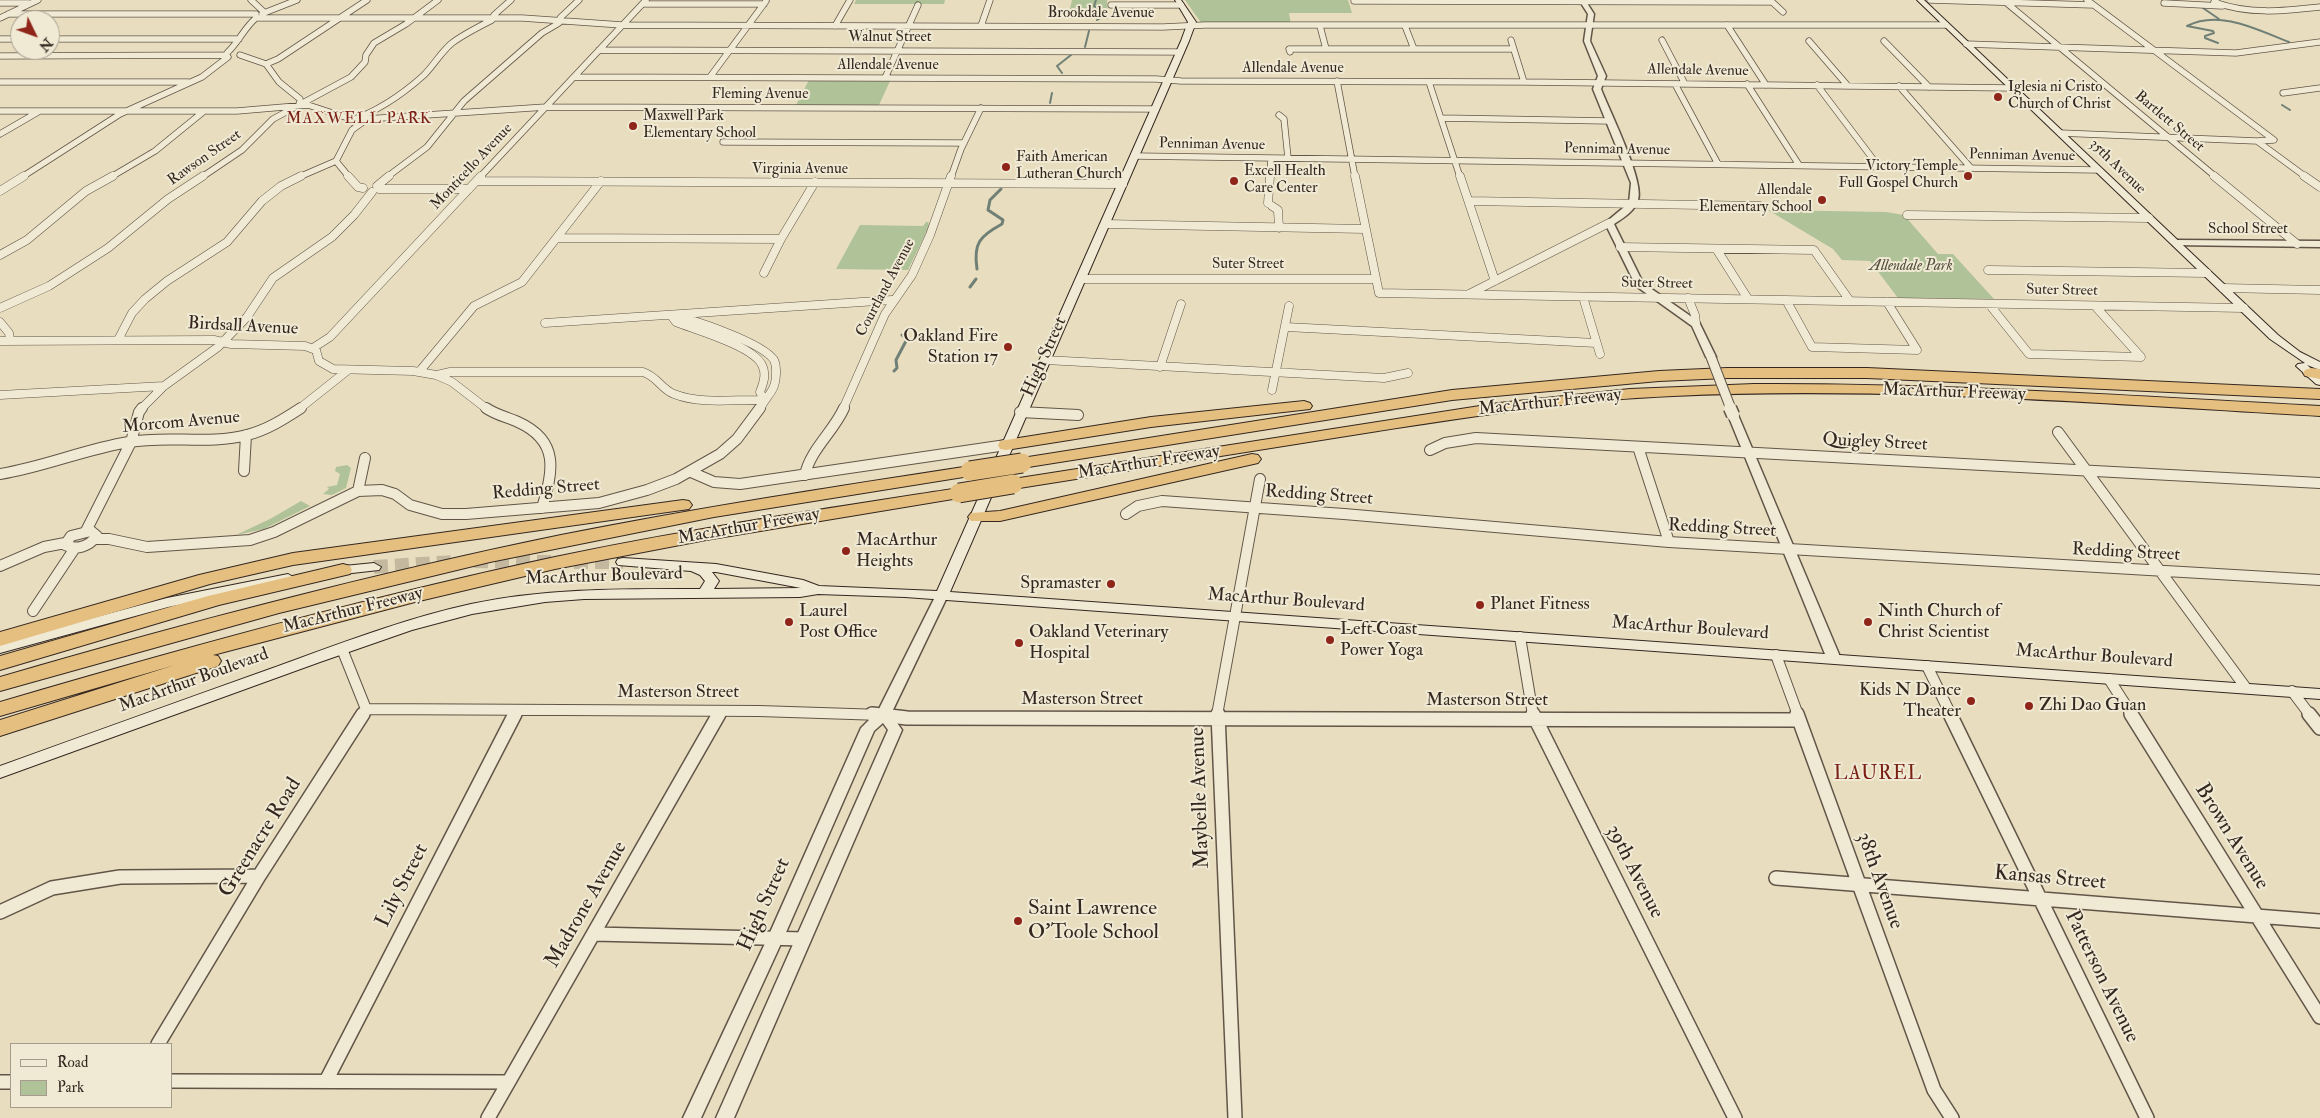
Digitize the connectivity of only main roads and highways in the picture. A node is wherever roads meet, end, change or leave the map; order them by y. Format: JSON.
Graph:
{"nodes":[{"id":1,"x":1920,"y":0,"type":"edge"},
{"id":2,"x":1179,"y":2,"type":"edge"},
{"id":3,"x":2317,"y":375,"type":"edge"},
{"id":4,"x":2320,"y":394,"type":"edge"},
{"id":5,"x":1452,"y":395,"type":"junction"},
{"id":6,"x":1547,"y":402,"type":"junction"},
{"id":7,"x":2320,"y":410,"type":"edge"},
{"id":8,"x":1006,"y":445,"type":"junction"},
{"id":9,"x":970,"y":471,"type":"junction"},
{"id":10,"x":977,"y":517,"type":"junction"},
{"id":11,"x":623,"y":562,"type":"tunnel mouth"},
{"id":12,"x":693,"y":566,"type":"junction"},
{"id":13,"x":374,"y":567,"type":"tunnel mouth"},
{"id":14,"x":342,"y":570,"type":"junction"},
{"id":15,"x":487,"y":579,"type":"junction"},
{"id":16,"x":818,"y":590,"type":"junction"},
{"id":17,"x":705,"y":594,"type":"junction"},
{"id":18,"x":942,"y":595,"type":"junction"},
{"id":19,"x":0,"y":639,"type":"edge"},
{"id":20,"x":0,"y":648,"type":"edge"},
{"id":21,"x":0,"y":663,"type":"edge"},
{"id":22,"x":0,"y":684,"type":"edge"},
{"id":23,"x":2320,"y":694,"type":"edge"},
{"id":24,"x":0,"y":709,"type":"edge"},
{"id":25,"x":0,"y":728,"type":"edge"},
{"id":26,"x":0,"y":772,"type":"edge"}],
"edges":[{"from":1,"to":3,"type":"main road","name":"35th Avenue"},
{"from":2,"to":8,"type":"main road","name":"High Street"},
{"from":4,"to":5,"type":"highway","name":"MacArthur Freeway"},
{"from":5,"to":8,"type":"highway"},
{"from":5,"to":9,"type":"highway","name":"MacArthur Freeway","bridge":true},
{"from":6,"to":7,"type":"highway","name":"MacArthur Freeway"},
{"from":6,"to":10,"type":"highway"},
{"from":6,"to":15,"type":"highway","name":"MacArthur Freeway","bridge":true},
{"from":8,"to":10,"type":"main road","name":"High Street"},
{"from":9,"to":19,"type":"highway"},
{"from":9,"to":22,"type":"highway","name":"MacArthur Freeway"},
{"from":10,"to":18,"type":"main road","name":"High Street"},
{"from":11,"to":12,"type":"main road","name":"MacArthur Boulevard"},
{"from":12,"to":16,"type":"main road","name":"MacArthur Boulevard"},
{"from":12,"to":17,"type":"main road"},
{"from":13,"to":14,"type":"main road"},
{"from":14,"to":20,"type":"main road"},
{"from":14,"to":21,"type":"highway"},
{"from":15,"to":24,"type":"highway","name":"MacArthur Freeway"},
{"from":15,"to":25,"type":"highway"},
{"from":16,"to":17,"type":"main road","name":"MacArthur Boulevard"},
{"from":16,"to":18,"type":"main road","name":"MacArthur Boulevard"},
{"from":17,"to":26,"type":"main road","name":"MacArthur Boulevard"},
{"from":18,"to":23,"type":"main road","name":"MacArthur Boulevard"}]}
